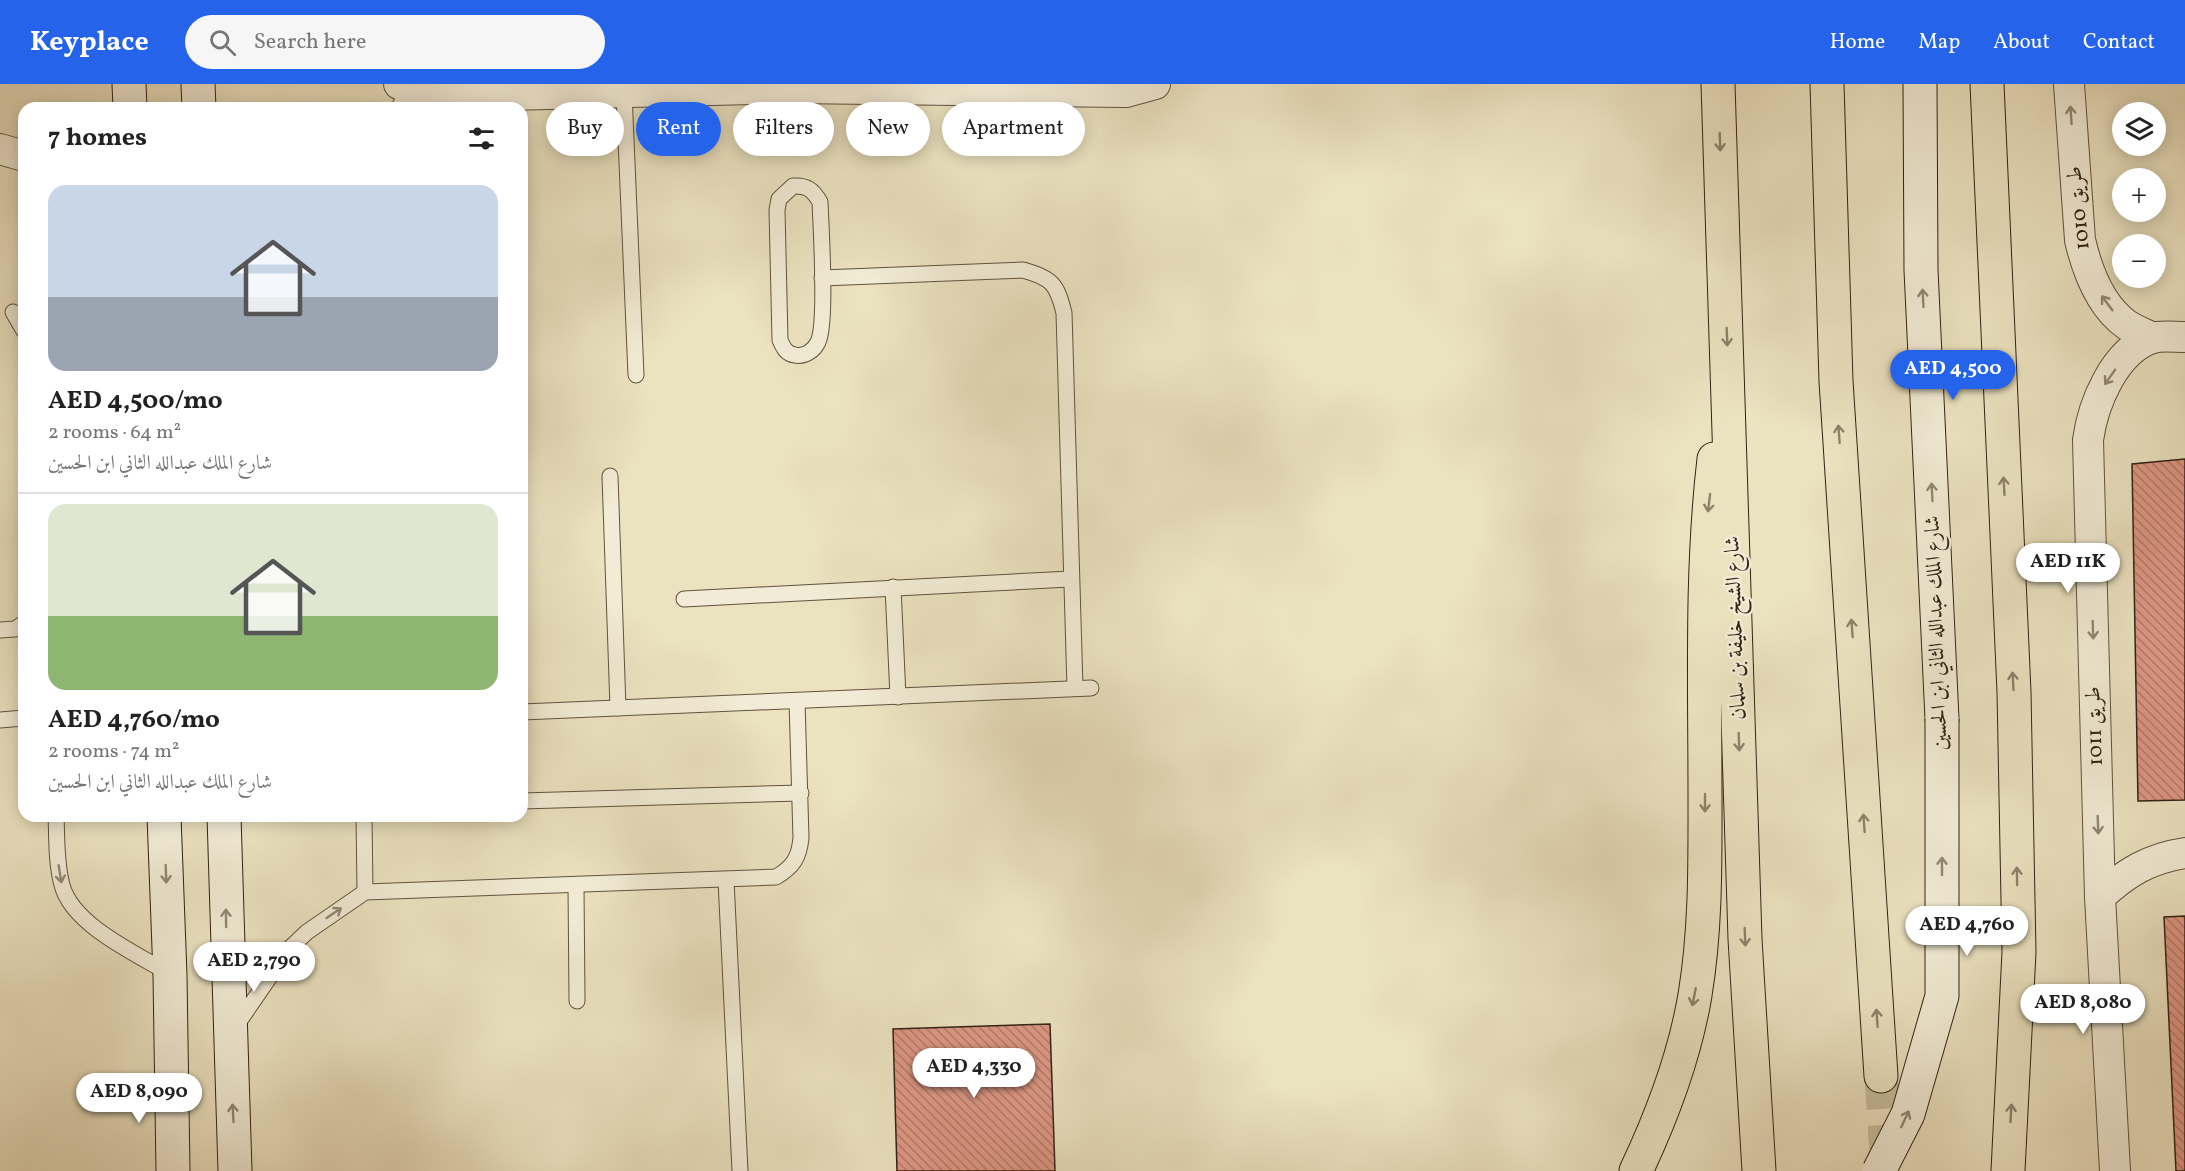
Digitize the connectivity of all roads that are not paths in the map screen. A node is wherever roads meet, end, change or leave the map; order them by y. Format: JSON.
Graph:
{"nodes":[{"id":1,"x":129,"y":84,"type":"edge"},
{"id":2,"x":198,"y":84,"type":"edge"},
{"id":3,"x":399,"y":84,"type":"edge"},
{"id":4,"x":1155,"y":84,"type":"edge"},
{"id":5,"x":1718,"y":84,"type":"edge"},
{"id":6,"x":1827,"y":84,"type":"edge"},
{"id":7,"x":1920,"y":84,"type":"edge"},
{"id":8,"x":1987,"y":84,"type":"edge"},
{"id":9,"x":2069,"y":84,"type":"edge"},
{"id":10,"x":791,"y":86,"type":"edge"},
{"id":11,"x":624,"y":92,"type":"junction"},
{"id":12,"x":469,"y":96,"type":"junction"},
{"id":13,"x":130,"y":102,"type":"edge"},
{"id":14,"x":199,"y":102,"type":"edge"},
{"id":15,"x":438,"y":102,"type":"edge"},
{"id":16,"x":0,"y":149,"type":"edge"},
{"id":17,"x":18,"y":154,"type":"edge"},
{"id":18,"x":822,"y":278,"type":"junction"},
{"id":19,"x":13,"y":312,"type":"dead end"},
{"id":20,"x":18,"y":321,"type":"edge"},
{"id":21,"x":2185,"y":337,"type":"edge"},
{"id":22,"x":2153,"y":338,"type":"junction"},
{"id":23,"x":636,"y":375,"type":"dead end"},
{"id":24,"x":1728,"y":383,"type":"junction"},
{"id":25,"x":610,"y":476,"type":"dead end"},
{"id":26,"x":1070,"y":579,"type":"junction"},
{"id":27,"x":892,"y":587,"type":"junction"},
{"id":28,"x":684,"y":599,"type":"dead end"},
{"id":29,"x":18,"y":627,"type":"edge"},
{"id":30,"x":0,"y":630,"type":"edge"},
{"id":31,"x":1075,"y":688,"type":"junction"},
{"id":32,"x":1091,"y":688,"type":"dead end"},
{"id":33,"x":897,"y":697,"type":"junction"},
{"id":34,"x":797,"y":701,"type":"junction"},
{"id":35,"x":618,"y":708,"type":"junction"},
{"id":36,"x":528,"y":712,"type":"edge"},
{"id":37,"x":0,"y":720,"type":"edge"},
{"id":38,"x":18,"y":721,"type":"edge"},
{"id":39,"x":801,"y":793,"type":"junction"},
{"id":40,"x":528,"y":801,"type":"edge"},
{"id":41,"x":56,"y":822,"type":"edge"},
{"id":42,"x":164,"y":822,"type":"edge"},
{"id":43,"x":224,"y":822,"type":"edge"},
{"id":44,"x":364,"y":822,"type":"edge"},
{"id":45,"x":2185,"y":853,"type":"edge"},
{"id":46,"x":726,"y":880,"type":"junction"},
{"id":47,"x":576,"y":886,"type":"junction"},
{"id":48,"x":365,"y":892,"type":"junction"},
{"id":49,"x":2100,"y":897,"type":"junction"},
{"id":50,"x":170,"y":975,"type":"junction"},
{"id":51,"x":577,"y":1001,"type":"dead end"},
{"id":52,"x":229,"y":1036,"type":"junction"},
{"id":53,"x":1881,"y":1076,"type":"tunnel mouth"},
{"id":54,"x":171,"y":1083,"type":"junction"},
{"id":55,"x":158,"y":1171,"type":"edge"},
{"id":56,"x":173,"y":1171,"type":"edge"},
{"id":57,"x":235,"y":1171,"type":"edge"},
{"id":58,"x":740,"y":1171,"type":"edge"},
{"id":59,"x":1636,"y":1171,"type":"edge"},
{"id":60,"x":1759,"y":1171,"type":"edge"},
{"id":61,"x":1879,"y":1171,"type":"edge"},
{"id":62,"x":2008,"y":1171,"type":"edge"},
{"id":63,"x":2115,"y":1171,"type":"edge"}],
"edges":[{"from":1,"to":13,"type":"main road"},
{"from":2,"to":14,"type":"main road"},
{"from":3,"to":12,"type":"street"},
{"from":4,"to":10,"type":"street"},
{"from":5,"to":24,"type":"highway","name":"شارع الشيخ خليفة بن سلمان","one_way":true},
{"from":53,"to":6,"type":"highway","one_way":true},
{"from":61,"to":7,"type":"main road","name":"شارع الملك عبدالله الثاني ابن الحسين","one_way":true,"bridge":true},
{"from":62,"to":8,"type":"highway","one_way":true},
{"from":22,"to":9,"type":"street","name":"طريق 1010","one_way":true},
{"from":10,"to":11,"type":"street"},
{"from":11,"to":12,"type":"street"},
{"from":11,"to":23,"type":"lane"},
{"from":12,"to":15,"type":"street"},
{"from":16,"to":17,"type":"street"},
{"from":18,"to":18,"type":"lane"},
{"from":18,"to":26,"type":"lane"},
{"from":19,"to":20,"type":"lane"},
{"from":21,"to":22,"type":"street"},
{"from":22,"to":49,"type":"street","name":"طريق 1011","one_way":true},
{"from":24,"to":59,"type":"highway","one_way":true},
{"from":24,"to":60,"type":"highway","name":"شارع الشيخ خليفة بن سلمان","one_way":true},
{"from":25,"to":35,"type":"lane"},
{"from":26,"to":27,"type":"lane"},
{"from":26,"to":31,"type":"lane"},
{"from":27,"to":28,"type":"lane"},
{"from":27,"to":33,"type":"lane"},
{"from":29,"to":30,"type":"lane"},
{"from":31,"to":32,"type":"lane"},
{"from":31,"to":33,"type":"lane"},
{"from":33,"to":34,"type":"lane"},
{"from":34,"to":35,"type":"lane"},
{"from":34,"to":39,"type":"lane"},
{"from":35,"to":36,"type":"lane"},
{"from":37,"to":38,"type":"lane"},
{"from":39,"to":40,"type":"lane"},
{"from":39,"to":46,"type":"lane"},
{"from":41,"to":50,"type":"lane","one_way":true},
{"from":42,"to":50,"type":"main road","one_way":true},
{"from":52,"to":43,"type":"main road","one_way":true},
{"from":44,"to":48,"type":"lane"},
{"from":45,"to":49,"type":"street"},
{"from":46,"to":47,"type":"lane"},
{"from":46,"to":58,"type":"lane"},
{"from":47,"to":48,"type":"lane"},
{"from":47,"to":51,"type":"lane"},
{"from":52,"to":48,"type":"lane","one_way":true},
{"from":49,"to":63,"type":"street","name":"طريق 1011"},
{"from":50,"to":54,"type":"main road"},
{"from":57,"to":52,"type":"main road","one_way":true},
{"from":54,"to":55,"type":"main road"},
{"from":54,"to":56,"type":"main road"}]}
